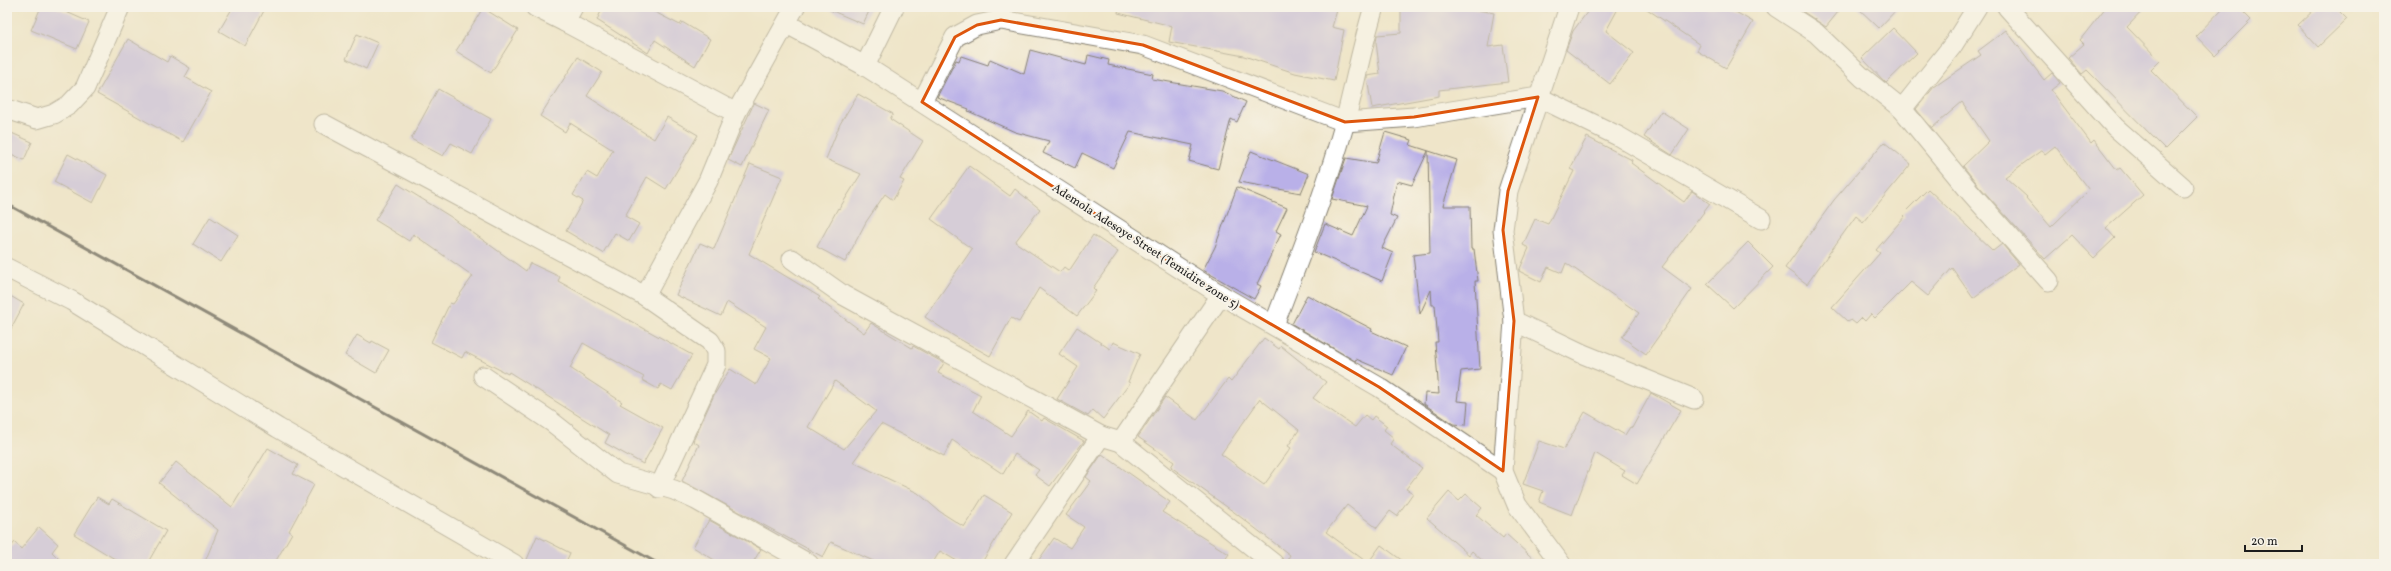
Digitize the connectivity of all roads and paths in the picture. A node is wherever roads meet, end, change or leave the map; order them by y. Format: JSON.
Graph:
{"nodes":[{"id":1,"x":120,"y":7,"type":"edge"},
{"id":2,"x":535,"y":7,"type":"edge"},
{"id":3,"x":795,"y":7,"type":"edge"},
{"id":4,"x":894,"y":7,"type":"edge"},
{"id":5,"x":1374,"y":7,"type":"edge"},
{"id":6,"x":1569,"y":7,"type":"edge"},
{"id":7,"x":1776,"y":7,"type":"edge"},
{"id":8,"x":1977,"y":7,"type":"edge"},
{"id":9,"x":2007,"y":7,"type":"edge"},
{"id":10,"x":569,"y":15,"type":"edge"},
{"id":11,"x":787,"y":24,"type":"junction"},
{"id":12,"x":865,"y":66,"type":"junction"},
{"id":13,"x":1538,"y":97,"type":"junction"},
{"id":14,"x":922,"y":102,"type":"junction"},
{"id":15,"x":7,"y":109,"type":"edge"},
{"id":16,"x":1902,"y":109,"type":"junction"},
{"id":17,"x":736,"y":113,"type":"junction"},
{"id":18,"x":1345,"y":122,"type":"junction"},
{"id":19,"x":324,"y":124,"type":"dead end"},
{"id":20,"x":2182,"y":187,"type":"dead end"},
{"id":21,"x":1761,"y":219,"type":"dead end"},
{"id":22,"x":792,"y":259,"type":"dead end"},
{"id":23,"x":7,"y":268,"type":"edge"},
{"id":24,"x":2049,"y":281,"type":"dead end"},
{"id":25,"x":1221,"y":295,"type":"junction"},
{"id":26,"x":645,"y":296,"type":"junction"},
{"id":27,"x":1514,"y":321,"type":"junction"},
{"id":28,"x":1274,"y":325,"type":"junction"},
{"id":29,"x":483,"y":376,"type":"dead end"},
{"id":30,"x":1694,"y":399,"type":"dead end"},
{"id":31,"x":1101,"y":436,"type":"junction"},
{"id":32,"x":1121,"y":442,"type":"junction"},
{"id":33,"x":1502,"y":471,"type":"junction"},
{"id":34,"x":659,"y":488,"type":"junction"},
{"id":35,"x":1262,"y":560,"type":"edge"},
{"id":36,"x":514,"y":564,"type":"edge"},
{"id":37,"x":809,"y":564,"type":"edge"},
{"id":38,"x":1014,"y":564,"type":"edge"},
{"id":39,"x":1562,"y":564,"type":"edge"}],
"edges":[{"from":1,"to":15,"type":"street"},
{"from":2,"to":10,"type":"street"},
{"from":3,"to":11,"type":"street"},
{"from":4,"to":12,"type":"street"},
{"from":5,"to":18,"type":"street"},
{"from":6,"to":13,"type":"street"},
{"from":7,"to":16,"type":"street"},
{"from":8,"to":16,"type":"street"},
{"from":9,"to":20,"type":"street"},
{"from":10,"to":17,"type":"street"},
{"from":11,"to":12,"type":"street","name":"Ademola Adesoye Street (Temidire zone 5)"},
{"from":11,"to":17,"type":"street"},
{"from":12,"to":14,"type":"street","name":"Ademola Adesoye Street (Temidire zone 5)"},
{"from":13,"to":18,"type":"street"},
{"from":13,"to":21,"type":"street"},
{"from":13,"to":27,"type":"street"},
{"from":14,"to":18,"type":"street"},
{"from":14,"to":25,"type":"street","name":"Ademola Adesoye Street (Temidire zone 5)"},
{"from":16,"to":24,"type":"street"},
{"from":17,"to":26,"type":"street"},
{"from":18,"to":28,"type":"street"},
{"from":19,"to":26,"type":"street"},
{"from":22,"to":31,"type":"street"},
{"from":23,"to":36,"type":"street"},
{"from":25,"to":28,"type":"street","name":"Ademola Adesoye Street (Temidire zone 5)"},
{"from":25,"to":32,"type":"street"},
{"from":26,"to":34,"type":"street"},
{"from":27,"to":30,"type":"street"},
{"from":27,"to":33,"type":"street"},
{"from":28,"to":33,"type":"street","name":"Ademola Adesoye Street (Temidire zone 5)"},
{"from":29,"to":34,"type":"street"},
{"from":31,"to":32,"type":"street"},
{"from":31,"to":38,"type":"street"},
{"from":32,"to":35,"type":"street"},
{"from":33,"to":39,"type":"street"},
{"from":34,"to":37,"type":"street"}]}
